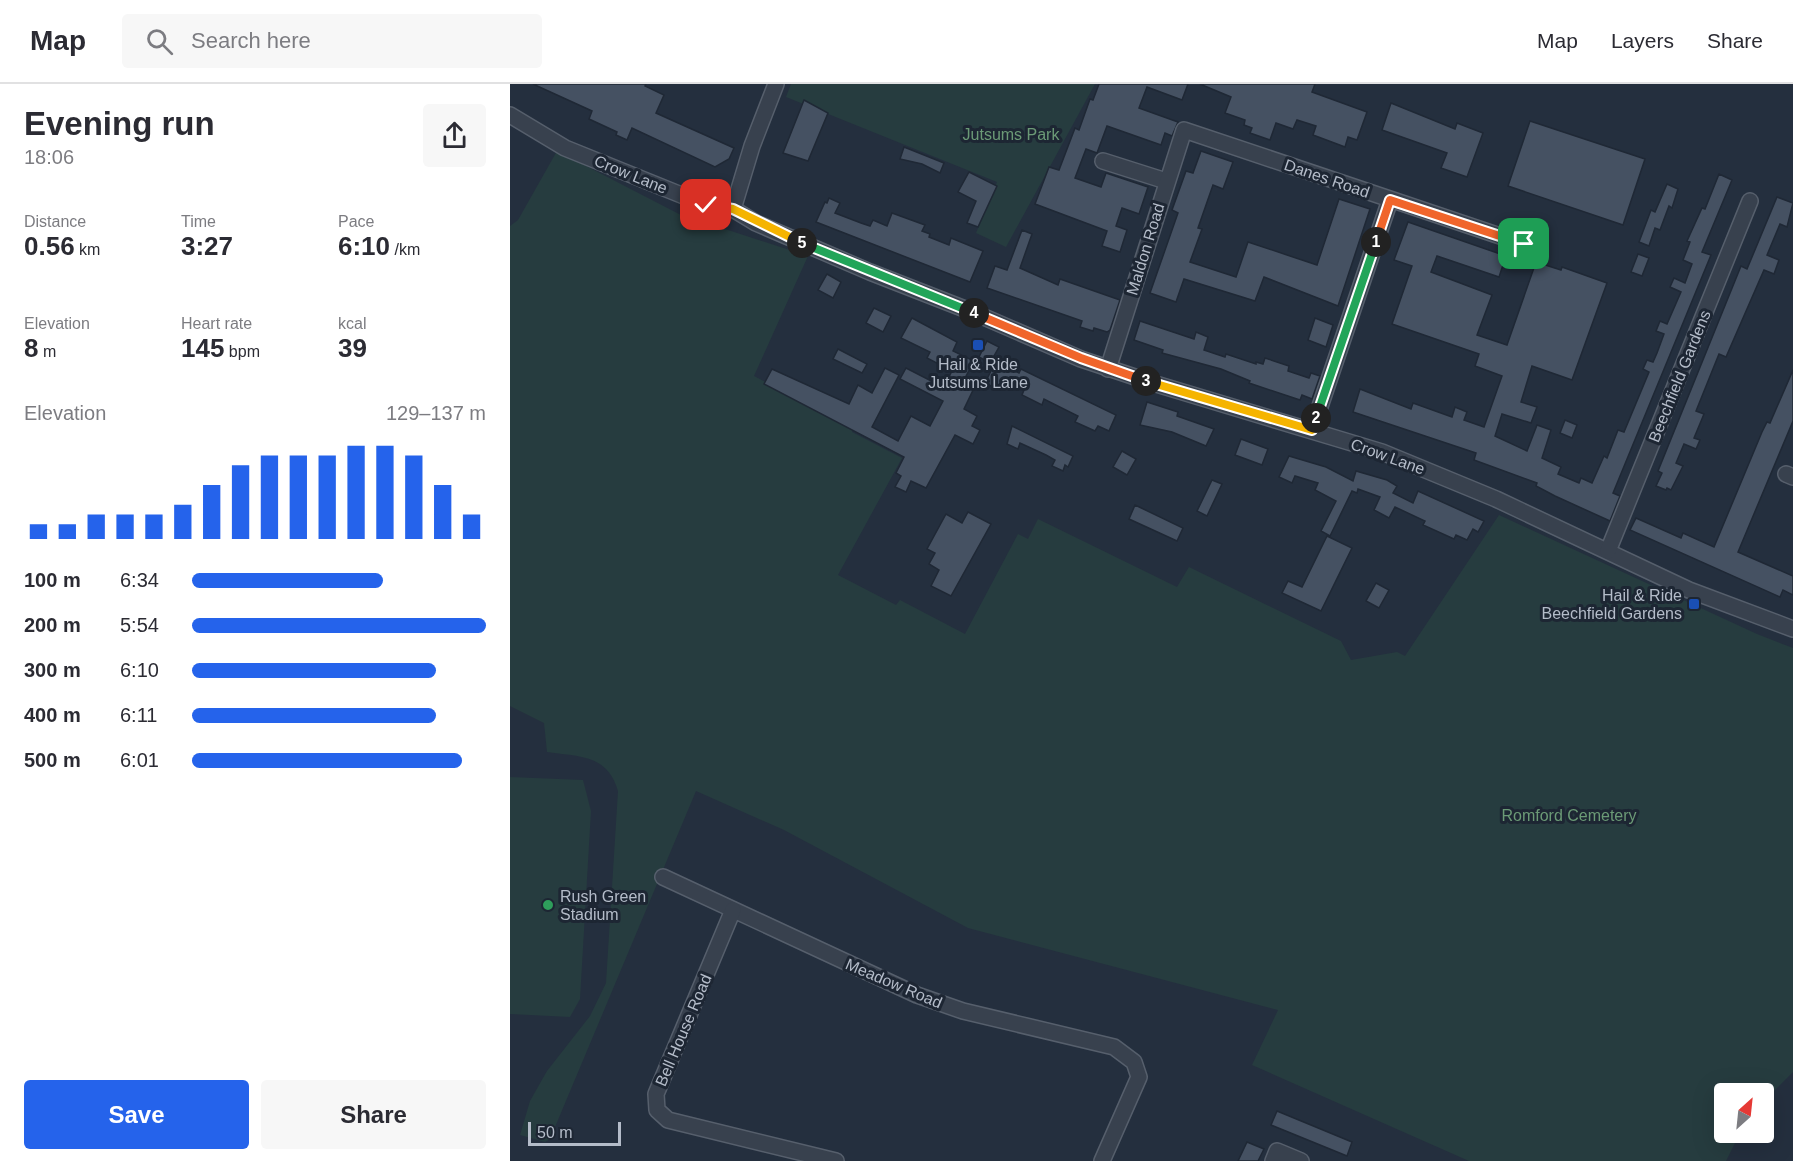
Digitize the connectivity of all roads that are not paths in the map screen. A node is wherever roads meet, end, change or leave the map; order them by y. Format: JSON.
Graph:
{"nodes":[{"id":1,"x":776,"y":84,"type":"edge"},
{"id":2,"x":510,"y":115,"type":"edge"},
{"id":3,"x":1184,"y":130,"type":"joint"},
{"id":4,"x":1103,"y":161,"type":"dead end"},
{"id":5,"x":1166,"y":181,"type":"junction"},
{"id":6,"x":1390,"y":200,"type":"junction"},
{"id":7,"x":1750,"y":201,"type":"dead end"},
{"id":8,"x":733,"y":209,"type":"junction"},
{"id":9,"x":1539,"y":249,"type":"dead end"},
{"id":10,"x":1108,"y":369,"type":"junction"},
{"id":11,"x":1312,"y":430,"type":"junction"},
{"id":12,"x":1608,"y":551,"type":"junction"},
{"id":13,"x":1793,"y":629,"type":"edge"},
{"id":14,"x":663,"y":877,"type":"dead end"},
{"id":15,"x":733,"y":910,"type":"junction"},
{"id":16,"x":837,"y":1161,"type":"edge"},
{"id":17,"x":1102,"y":1161,"type":"edge"},
{"id":18,"x":1273,"y":1161,"type":"edge"},
{"id":19,"x":1301,"y":1161,"type":"edge"}],
"edges":[{"from":1,"to":8,"type":"street"},
{"from":2,"to":8,"type":"street","name":"Crow Lane"},
{"from":3,"to":5,"type":"street","name":"Maldon Road"},
{"from":3,"to":6,"type":"street","name":"Danes Road"},
{"from":4,"to":5,"type":"street"},
{"from":5,"to":10,"type":"street","name":"Maldon Road"},
{"from":6,"to":9,"type":"street","name":"Danes Road"},
{"from":6,"to":11,"type":"street"},
{"from":7,"to":12,"type":"street","name":"Beechfield Gardens"},
{"from":8,"to":10,"type":"street","name":"Crow Lane"},
{"from":10,"to":11,"type":"street","name":"Crow Lane"},
{"from":11,"to":12,"type":"street","name":"Crow Lane"},
{"from":12,"to":13,"type":"street","name":"Crow Lane"},
{"from":14,"to":15,"type":"street","name":"Meadow Road"},
{"from":15,"to":16,"type":"street","name":"Bell House Road"},
{"from":15,"to":17,"type":"street","name":"Meadow Road"},
{"from":18,"to":19,"type":"street"}]}
